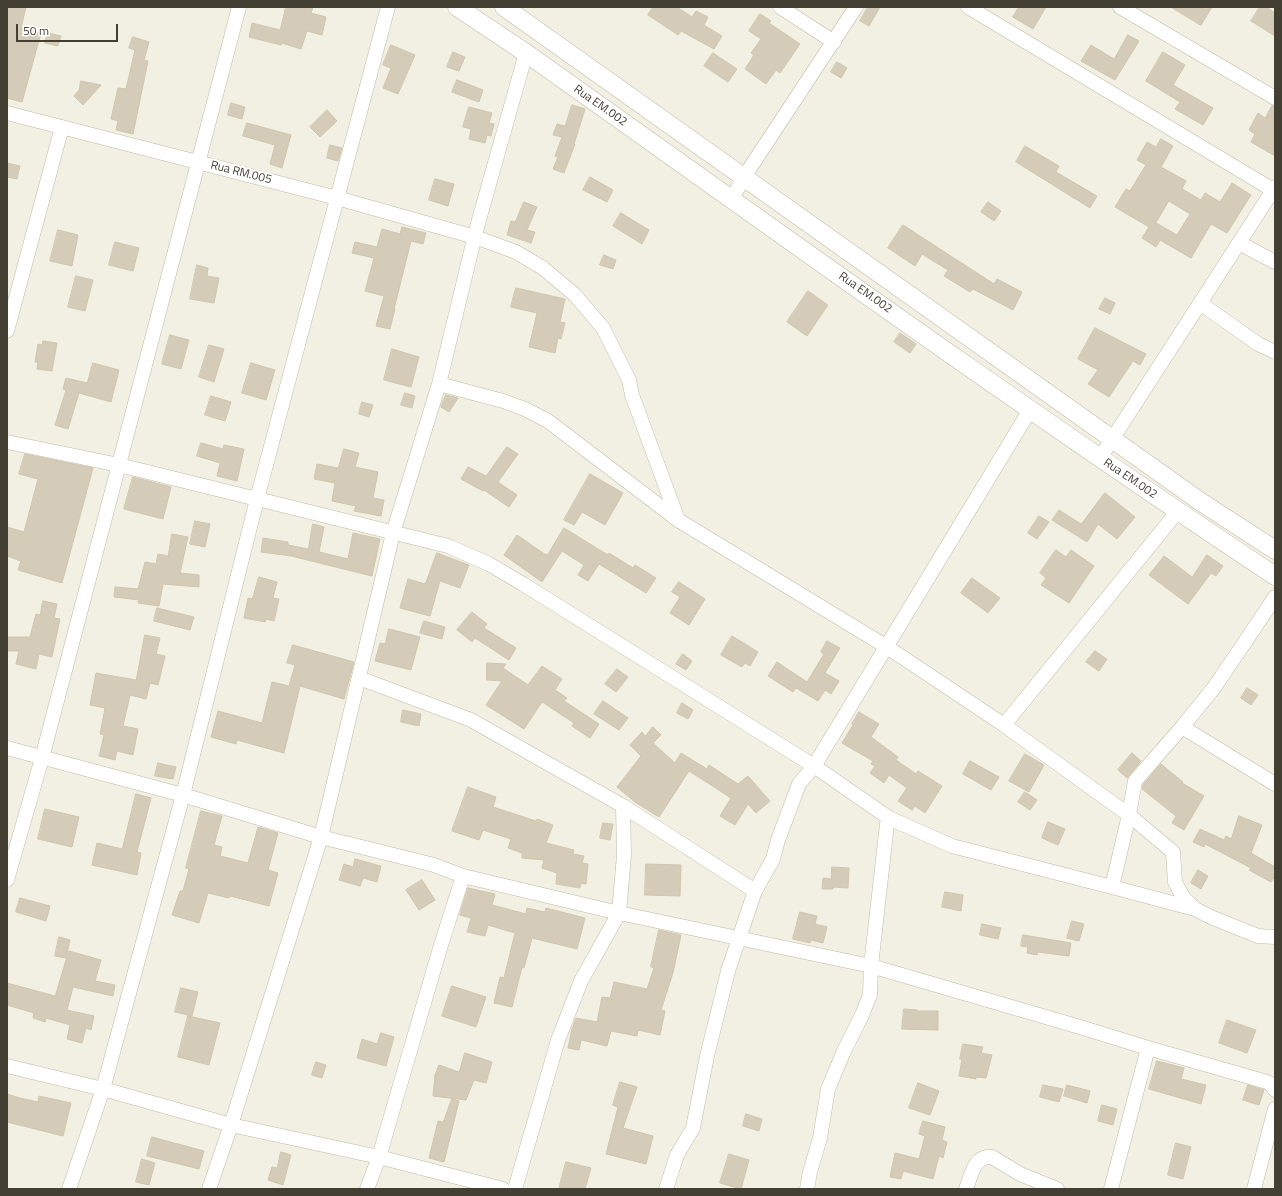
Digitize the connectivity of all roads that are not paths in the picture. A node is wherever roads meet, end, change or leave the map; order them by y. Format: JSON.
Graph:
{"nodes":[{"id":1,"x":239,"y":7,"type":"edge"},
{"id":2,"x":388,"y":7,"type":"edge"},
{"id":3,"x":457,"y":7,"type":"edge"},
{"id":4,"x":504,"y":7,"type":"edge"},
{"id":5,"x":780,"y":7,"type":"edge"},
{"id":6,"x":856,"y":7,"type":"edge"},
{"id":7,"x":968,"y":7,"type":"edge"},
{"id":8,"x":1120,"y":7,"type":"edge"},
{"id":9,"x":834,"y":42,"type":"junction"},
{"id":10,"x":526,"y":53,"type":"junction"},
{"id":11,"x":1275,"y":98,"type":"edge"},
{"id":12,"x":7,"y":114,"type":"edge"},
{"id":13,"x":62,"y":127,"type":"junction"},
{"id":14,"x":198,"y":162,"type":"junction"},
{"id":15,"x":744,"y":177,"type":"junction"},
{"id":16,"x":1274,"y":188,"type":"edge"},
{"id":17,"x":337,"y":198,"type":"junction"},
{"id":18,"x":732,"y":199,"type":"junction"},
{"id":19,"x":474,"y":237,"type":"junction"},
{"id":20,"x":1239,"y":243,"type":"junction"},
{"id":21,"x":1275,"y":262,"type":"edge"},
{"id":22,"x":1200,"y":303,"type":"junction"},
{"id":23,"x":7,"y":332,"type":"edge"},
{"id":24,"x":1275,"y":352,"type":"edge"},
{"id":25,"x":439,"y":384,"type":"junction"},
{"id":26,"x":1030,"y":410,"type":"junction"},
{"id":27,"x":1113,"y":439,"type":"junction"},
{"id":28,"x":7,"y":442,"type":"edge"},
{"id":29,"x":1100,"y":458,"type":"junction"},
{"id":30,"x":119,"y":466,"type":"junction"},
{"id":31,"x":257,"y":499,"type":"junction"},
{"id":32,"x":1178,"y":512,"type":"junction"},
{"id":33,"x":678,"y":520,"type":"junction"},
{"id":34,"x":393,"y":533,"type":"junction"},
{"id":35,"x":1275,"y":550,"type":"edge"},
{"id":36,"x":1275,"y":576,"type":"edge"},
{"id":37,"x":1275,"y":597,"type":"edge"},
{"id":38,"x":886,"y":648,"type":"junction"},
{"id":39,"x":359,"y":678,"type":"junction"},
{"id":40,"x":1004,"y":725,"type":"junction"},
{"id":41,"x":1182,"y":727,"type":"junction"},
{"id":42,"x":7,"y":748,"type":"edge"},
{"id":43,"x":42,"y":758,"type":"junction"},
{"id":44,"x":814,"y":766,"type":"junction"},
{"id":45,"x":1275,"y":784,"type":"edge"},
{"id":46,"x":183,"y":795,"type":"junction"},
{"id":47,"x":623,"y":806,"type":"junction"},
{"id":48,"x":1129,"y":816,"type":"junction"},
{"id":49,"x":889,"y":818,"type":"junction"},
{"id":50,"x":321,"y":837,"type":"junction"},
{"id":51,"x":463,"y":876,"type":"junction"},
{"id":52,"x":7,"y":880,"type":"edge"},
{"id":53,"x":1112,"y":887,"type":"junction"},
{"id":54,"x":755,"y":891,"type":"junction"},
{"id":55,"x":1195,"y":909,"type":"junction"},
{"id":56,"x":619,"y":913,"type":"junction"},
{"id":57,"x":1275,"y":937,"type":"edge"},
{"id":58,"x":738,"y":939,"type":"junction"},
{"id":59,"x":872,"y":966,"type":"junction"},
{"id":60,"x":1148,"y":1048,"type":"junction"},
{"id":61,"x":7,"y":1066,"type":"edge"},
{"id":62,"x":103,"y":1089,"type":"junction"},
{"id":63,"x":1275,"y":1090,"type":"edge"},
{"id":64,"x":1275,"y":1109,"type":"edge"},
{"id":65,"x":231,"y":1125,"type":"junction"},
{"id":66,"x":379,"y":1157,"type":"junction"},
{"id":67,"x":69,"y":1189,"type":"edge"},
{"id":68,"x":209,"y":1189,"type":"edge"},
{"id":69,"x":367,"y":1189,"type":"edge"},
{"id":70,"x":503,"y":1189,"type":"edge"},
{"id":71,"x":515,"y":1189,"type":"edge"},
{"id":72,"x":666,"y":1189,"type":"edge"},
{"id":73,"x":807,"y":1189,"type":"edge"},
{"id":74,"x":966,"y":1189,"type":"edge"},
{"id":75,"x":1057,"y":1189,"type":"edge"},
{"id":76,"x":1111,"y":1189,"type":"edge"},
{"id":77,"x":1254,"y":1189,"type":"edge"}],
"edges":[{"from":1,"to":14,"type":"street"},
{"from":2,"to":17,"type":"street"},
{"from":3,"to":10,"type":"street","name":"Rua EM.002"},
{"from":4,"to":15,"type":"street","name":"Rua EM.002"},
{"from":5,"to":9,"type":"street"},
{"from":6,"to":9,"type":"street"},
{"from":7,"to":16,"type":"street"},
{"from":8,"to":11,"type":"street"},
{"from":9,"to":15,"type":"street"},
{"from":10,"to":18,"type":"street","name":"Rua EM.002"},
{"from":10,"to":19,"type":"street"},
{"from":12,"to":13,"type":"street","name":"Rua RM.005"},
{"from":13,"to":14,"type":"street","name":"Rua RM.005"},
{"from":13,"to":23,"type":"street"},
{"from":14,"to":17,"type":"street","name":"Rua RM.005"},
{"from":14,"to":30,"type":"street"},
{"from":15,"to":18,"type":"street"},
{"from":15,"to":27,"type":"street","name":"Rua EM.002"},
{"from":16,"to":20,"type":"street"},
{"from":17,"to":19,"type":"street","name":"Rua RM.005"},
{"from":17,"to":31,"type":"street"},
{"from":18,"to":26,"type":"street","name":"Rua EM.002"},
{"from":19,"to":25,"type":"street"},
{"from":19,"to":33,"type":"street","name":"Rua RM.005"},
{"from":20,"to":21,"type":"street"},
{"from":20,"to":22,"type":"street"},
{"from":22,"to":24,"type":"street"},
{"from":22,"to":27,"type":"street"},
{"from":25,"to":33,"type":"street"},
{"from":25,"to":34,"type":"street"},
{"from":26,"to":29,"type":"street","name":"Rua EM.002"},
{"from":26,"to":38,"type":"street"},
{"from":27,"to":29,"type":"street"},
{"from":27,"to":35,"type":"street","name":"Rua EM.002"},
{"from":28,"to":30,"type":"street"},
{"from":29,"to":32,"type":"street","name":"Rua EM.002"},
{"from":30,"to":31,"type":"street"},
{"from":30,"to":43,"type":"street"},
{"from":31,"to":34,"type":"street"},
{"from":31,"to":46,"type":"street"},
{"from":32,"to":36,"type":"street","name":"Rua EM.002"},
{"from":32,"to":40,"type":"street"},
{"from":33,"to":38,"type":"street"},
{"from":34,"to":39,"type":"street"},
{"from":34,"to":44,"type":"street"},
{"from":37,"to":41,"type":"street"},
{"from":38,"to":40,"type":"street"},
{"from":38,"to":44,"type":"street"},
{"from":39,"to":47,"type":"street"},
{"from":39,"to":50,"type":"street"},
{"from":40,"to":48,"type":"street"},
{"from":41,"to":45,"type":"street"},
{"from":41,"to":48,"type":"street"},
{"from":42,"to":43,"type":"street"},
{"from":43,"to":46,"type":"street"},
{"from":43,"to":52,"type":"street"},
{"from":44,"to":49,"type":"street"},
{"from":44,"to":54,"type":"street"},
{"from":46,"to":50,"type":"street"},
{"from":46,"to":62,"type":"street"},
{"from":47,"to":54,"type":"street"},
{"from":47,"to":56,"type":"street"},
{"from":48,"to":53,"type":"street"},
{"from":48,"to":55,"type":"street"},
{"from":49,"to":53,"type":"street"},
{"from":49,"to":59,"type":"street"},
{"from":50,"to":51,"type":"street"},
{"from":50,"to":65,"type":"street"},
{"from":51,"to":56,"type":"street"},
{"from":51,"to":66,"type":"street"},
{"from":53,"to":55,"type":"street"},
{"from":54,"to":58,"type":"street"},
{"from":55,"to":57,"type":"street"},
{"from":56,"to":58,"type":"street"},
{"from":56,"to":71,"type":"street"},
{"from":58,"to":59,"type":"street"},
{"from":58,"to":72,"type":"street"},
{"from":59,"to":60,"type":"street"},
{"from":59,"to":73,"type":"street"},
{"from":60,"to":63,"type":"street"},
{"from":60,"to":76,"type":"street"},
{"from":61,"to":62,"type":"street"},
{"from":62,"to":65,"type":"street"},
{"from":62,"to":67,"type":"street"},
{"from":64,"to":77,"type":"street"},
{"from":65,"to":66,"type":"street"},
{"from":65,"to":68,"type":"street"},
{"from":66,"to":69,"type":"street"},
{"from":66,"to":70,"type":"street"},
{"from":74,"to":75,"type":"street"}]}
